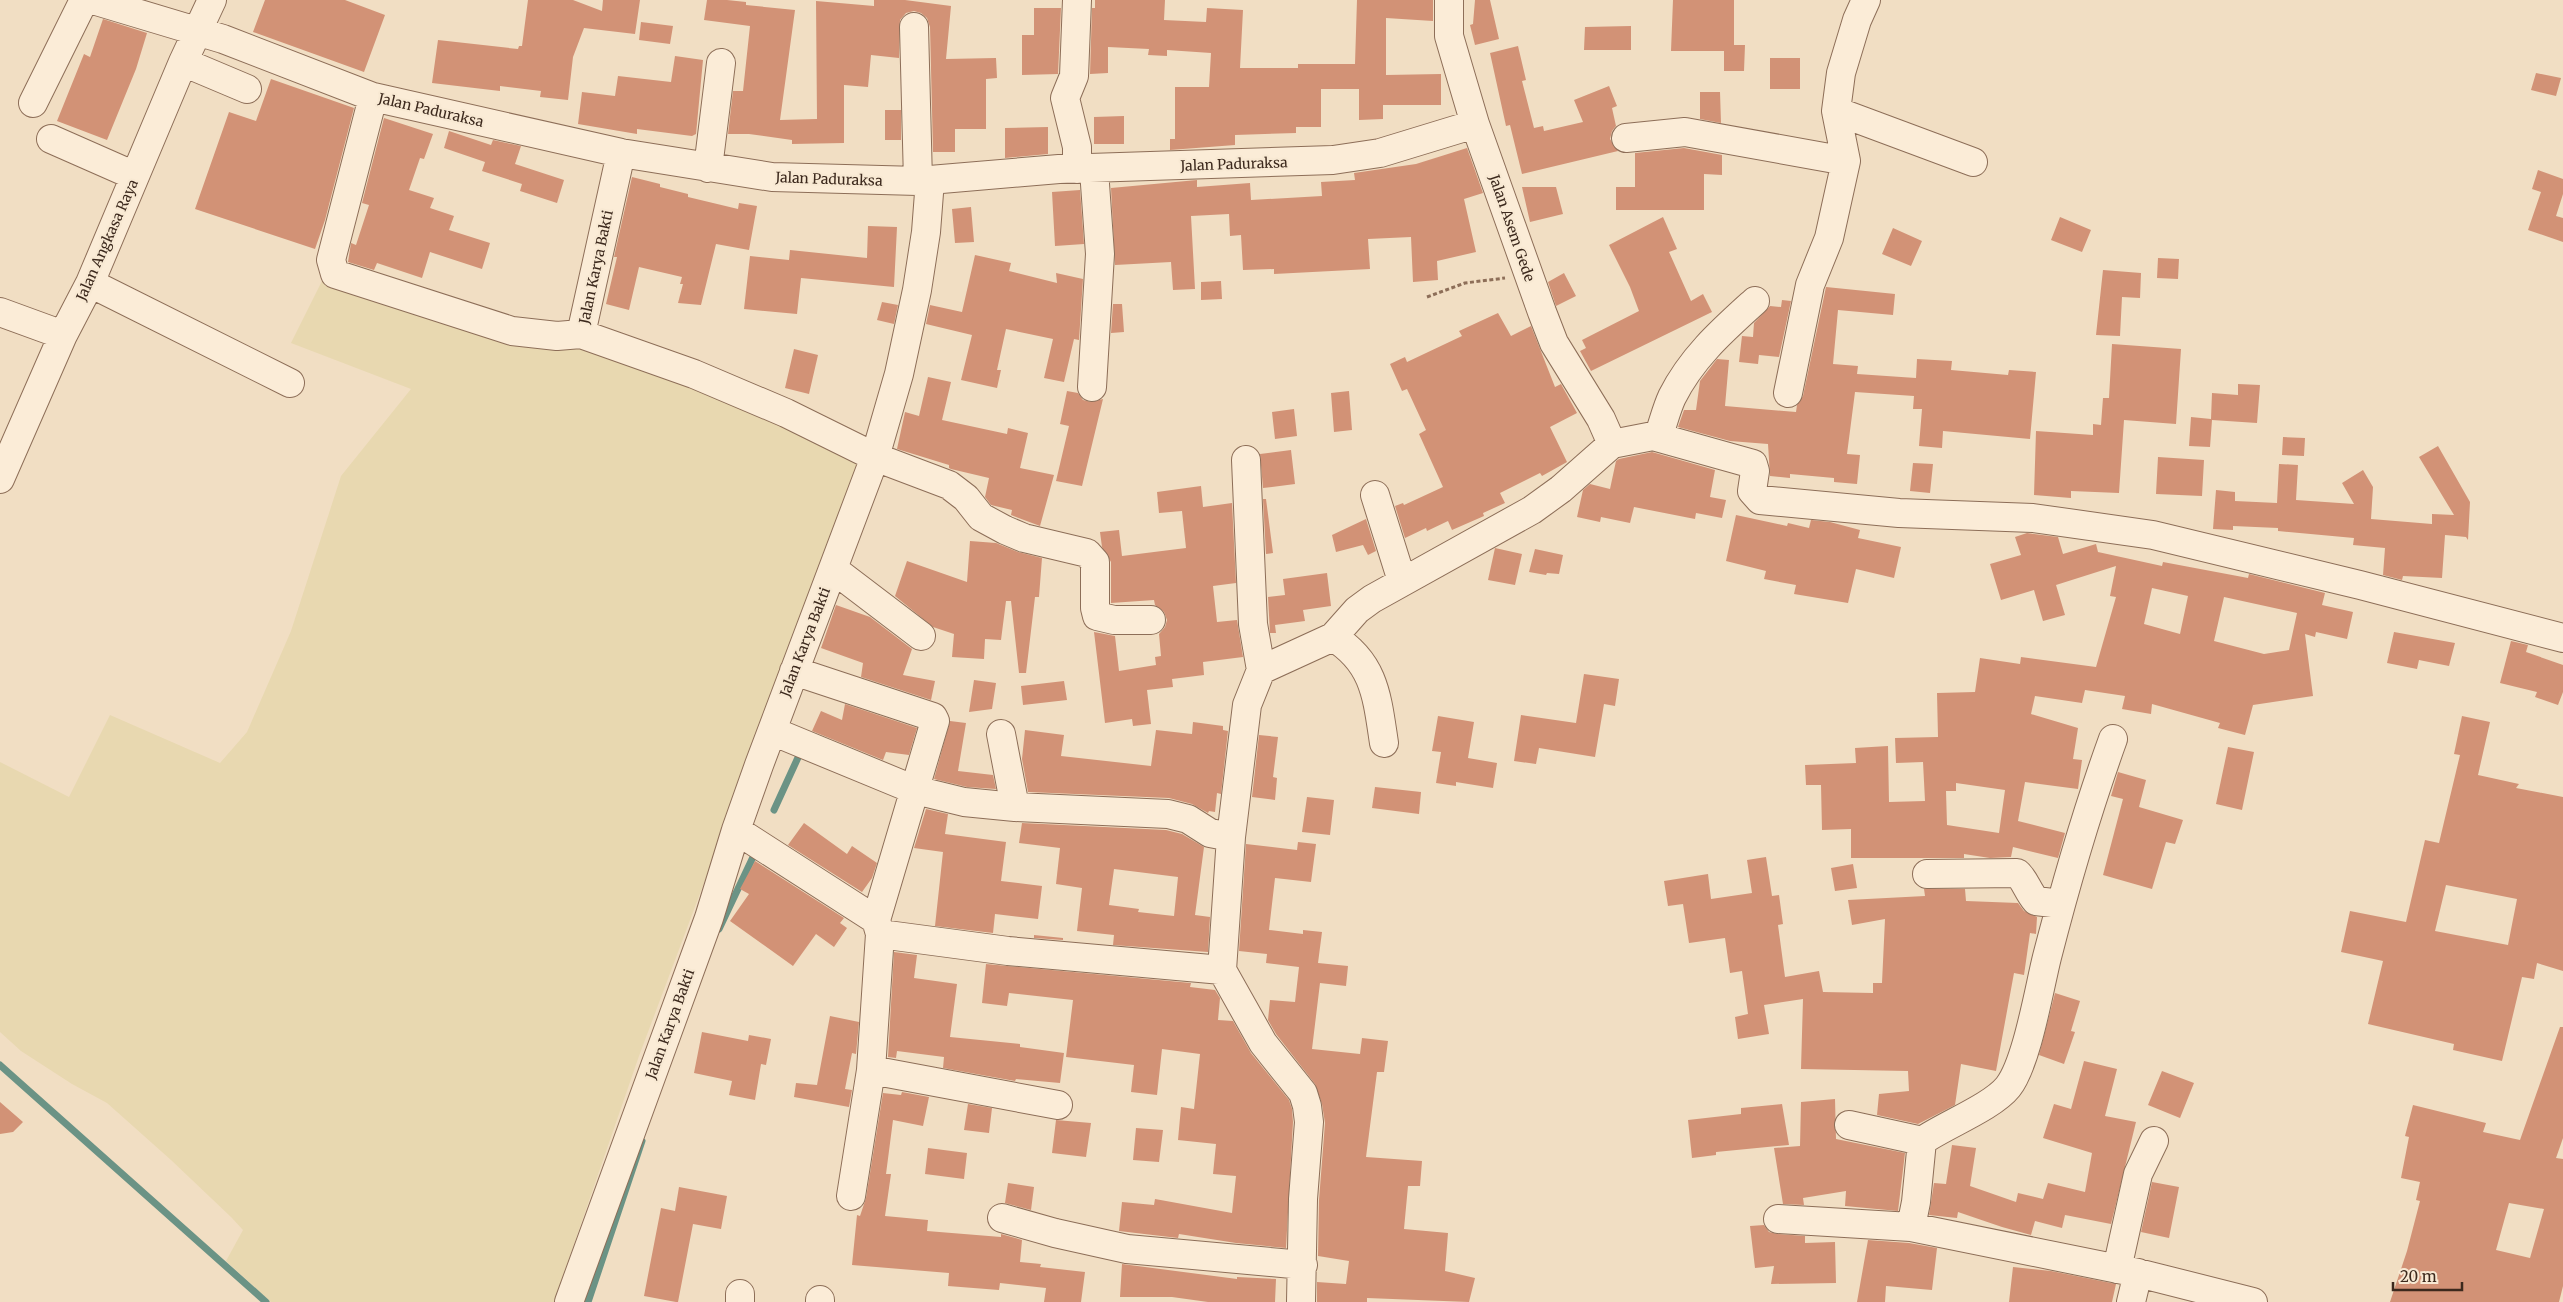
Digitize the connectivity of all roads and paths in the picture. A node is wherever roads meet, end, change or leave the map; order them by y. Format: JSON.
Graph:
{"nodes":[{"id":1,"x":84,"y":0,"type":"edge"},
{"id":2,"x":93,"y":0,"type":"edge"},
{"id":3,"x":212,"y":0,"type":"edge"},
{"id":4,"x":1077,"y":0,"type":"edge"},
{"id":5,"x":1449,"y":0,"type":"edge"},
{"id":6,"x":1866,"y":0,"type":"edge"},
{"id":7,"x":914,"y":27,"type":"dead end"},
{"id":8,"x":198,"y":32,"type":"junction"},
{"id":9,"x":183,"y":62,"type":"junction"},
{"id":10,"x":720,"y":63,"type":"dead end"},
{"id":11,"x":247,"y":89,"type":"dead end"},
{"id":12,"x":373,"y":97,"type":"junction"},
{"id":13,"x":33,"y":103,"type":"dead end"},
{"id":14,"x":1836,"y":111,"type":"junction"},
{"id":15,"x":1475,"y":124,"type":"junction"},
{"id":16,"x":1626,"y":138,"type":"dead end"},
{"id":17,"x":51,"y":139,"type":"dead end"},
{"id":18,"x":621,"y":154,"type":"junction"},
{"id":19,"x":1846,"y":162,"type":"junction"},
{"id":20,"x":1973,"y":162,"type":"dead end"},
{"id":21,"x":708,"y":168,"type":"junction"},
{"id":22,"x":1086,"y":169,"type":"junction"},
{"id":23,"x":135,"y":176,"type":"junction"},
{"id":24,"x":924,"y":181,"type":"junction"},
{"id":25,"x":1527,"y":270,"type":"junction"},
{"id":26,"x":90,"y":283,"type":"junction"},
{"id":27,"x":1427,"y":297,"type":"dead end"},
{"id":28,"x":1756,"y":301,"type":"dead end"},
{"id":29,"x":0,"y":312,"type":"edge"},
{"id":30,"x":581,"y":334,"type":"junction"},
{"id":31,"x":63,"y":335,"type":"junction"},
{"id":32,"x":290,"y":383,"type":"dead end"},
{"id":33,"x":1092,"y":387,"type":"dead end"},
{"id":34,"x":1788,"y":394,"type":"dead end"},
{"id":35,"x":1658,"y":437,"type":"junction"},
{"id":36,"x":7,"y":441,"type":"edge"},
{"id":37,"x":1612,"y":444,"type":"junction"},
{"id":38,"x":875,"y":457,"type":"junction"},
{"id":39,"x":1246,"y":460,"type":"dead end"},
{"id":40,"x":0,"y":479,"type":"edge"},
{"id":41,"x":1375,"y":495,"type":"dead end"},
{"id":42,"x":833,"y":569,"type":"junction"},
{"id":43,"x":1402,"y":582,"type":"junction"},
{"id":44,"x":1151,"y":620,"type":"dead end"},
{"id":45,"x":921,"y":636,"type":"dead end"},
{"id":46,"x":1333,"y":637,"type":"junction"},
{"id":47,"x":2563,"y":638,"type":"edge"},
{"id":48,"x":1261,"y":670,"type":"junction"},
{"id":49,"x":794,"y":671,"type":"junction"},
{"id":50,"x":772,"y":732,"type":"junction"},
{"id":51,"x":1002,"y":734,"type":"dead end"},
{"id":52,"x":2112,"y":739,"type":"dead end"},
{"id":53,"x":1384,"y":743,"type":"dead end"},
{"id":54,"x":915,"y":790,"type":"junction"},
{"id":55,"x":1015,"y":807,"type":"junction"},
{"id":56,"x":736,"y":830,"type":"junction"},
{"id":57,"x":1231,"y":837,"type":"junction"},
{"id":58,"x":1927,"y":874,"type":"dead end"},
{"id":59,"x":2061,"y":904,"type":"junction"},
{"id":60,"x":878,"y":927,"type":"junction"},
{"id":61,"x":1222,"y":970,"type":"junction"},
{"id":62,"x":870,"y":1070,"type":"junction"},
{"id":63,"x":1058,"y":1105,"type":"dead end"},
{"id":64,"x":1849,"y":1125,"type":"dead end"},
{"id":65,"x":1922,"y":1141,"type":"junction"},
{"id":66,"x":2154,"y":1141,"type":"dead end"},
{"id":67,"x":851,"y":1196,"type":"dead end"},
{"id":68,"x":1002,"y":1218,"type":"dead end"},
{"id":69,"x":1778,"y":1219,"type":"dead end"},
{"id":70,"x":1911,"y":1227,"type":"junction"},
{"id":71,"x":1303,"y":1265,"type":"junction"},
{"id":72,"x":2127,"y":1272,"type":"junction"},
{"id":73,"x":569,"y":1302,"type":"edge"},
{"id":74,"x":1301,"y":1302,"type":"edge"},
{"id":75,"x":2131,"y":1302,"type":"edge"},
{"id":76,"x":2253,"y":1302,"type":"edge"}],
"edges":[{"from":1,"to":13,"type":"street"},
{"from":2,"to":8,"type":"street","name":"Jalan Paduraksa"},
{"from":3,"to":8,"type":"street","name":"Jalan Angkasa Raya"},
{"from":4,"to":22,"type":"street"},
{"from":5,"to":15,"type":"street","name":"Jalan Asem Gede"},
{"from":6,"to":14,"type":"street"},
{"from":7,"to":24,"type":"street"},
{"from":8,"to":9,"type":"street","name":"Jalan Angkasa Raya"},
{"from":8,"to":12,"type":"street","name":"Jalan Paduraksa"},
{"from":9,"to":11,"type":"street"},
{"from":9,"to":23,"type":"street","name":"Jalan Angkasa Raya"},
{"from":10,"to":21,"type":"street"},
{"from":12,"to":18,"type":"street","name":"Jalan Paduraksa"},
{"from":12,"to":30,"type":"street"},
{"from":14,"to":19,"type":"street"},
{"from":14,"to":20,"type":"street"},
{"from":15,"to":22,"type":"street","name":"Jalan Paduraksa"},
{"from":15,"to":25,"type":"street","name":"Jalan Asem Gede"},
{"from":16,"to":19,"type":"street"},
{"from":17,"to":23,"type":"street"},
{"from":18,"to":21,"type":"street","name":"Jalan Paduraksa"},
{"from":18,"to":30,"type":"street","name":"Jalan Karya Bakti"},
{"from":19,"to":34,"type":"street"},
{"from":21,"to":24,"type":"street","name":"Jalan Paduraksa"},
{"from":22,"to":24,"type":"street","name":"Jalan Paduraksa"},
{"from":22,"to":33,"type":"street"},
{"from":23,"to":26,"type":"street","name":"Jalan Angkasa Raya"},
{"from":24,"to":38,"type":"street"},
{"from":25,"to":27,"type":"path"},
{"from":25,"to":37,"type":"street","name":"Jalan Asem Gede"},
{"from":26,"to":31,"type":"street","name":"Jalan Angkasa Raya"},
{"from":26,"to":32,"type":"street"},
{"from":28,"to":35,"type":"street"},
{"from":29,"to":31,"type":"street"},
{"from":30,"to":38,"type":"street","name":"Jalan Karya Bakti"},
{"from":31,"to":36,"type":"street","name":"Jalan Angkasa Raya"},
{"from":35,"to":37,"type":"street"},
{"from":35,"to":47,"type":"street"},
{"from":36,"to":40,"type":"street","name":"Jalan Angkasa Raya"},
{"from":37,"to":43,"type":"street"},
{"from":38,"to":42,"type":"street","name":"Jalan Karya Bakti"},
{"from":38,"to":44,"type":"street"},
{"from":39,"to":48,"type":"street"},
{"from":41,"to":43,"type":"street"},
{"from":42,"to":45,"type":"street"},
{"from":42,"to":49,"type":"street","name":"Jalan Karya Bakti"},
{"from":43,"to":46,"type":"street"},
{"from":46,"to":48,"type":"street"},
{"from":46,"to":53,"type":"street"},
{"from":48,"to":57,"type":"street"},
{"from":49,"to":50,"type":"street","name":"Jalan Karya Bakti"},
{"from":49,"to":54,"type":"street"},
{"from":50,"to":54,"type":"street"},
{"from":50,"to":56,"type":"street","name":"Jalan Karya Bakti"},
{"from":51,"to":55,"type":"street"},
{"from":52,"to":59,"type":"street"},
{"from":54,"to":55,"type":"street"},
{"from":54,"to":60,"type":"street"},
{"from":55,"to":57,"type":"street"},
{"from":56,"to":60,"type":"street"},
{"from":56,"to":73,"type":"street","name":"Jalan Karya Bakti"},
{"from":57,"to":61,"type":"street"},
{"from":58,"to":59,"type":"street"},
{"from":59,"to":65,"type":"street"},
{"from":60,"to":61,"type":"street"},
{"from":60,"to":62,"type":"street"},
{"from":61,"to":71,"type":"street"},
{"from":62,"to":63,"type":"street"},
{"from":62,"to":67,"type":"street"},
{"from":64,"to":65,"type":"street"},
{"from":65,"to":70,"type":"street"},
{"from":66,"to":72,"type":"street"},
{"from":68,"to":71,"type":"street"},
{"from":69,"to":70,"type":"street"},
{"from":70,"to":72,"type":"street"},
{"from":71,"to":74,"type":"street"},
{"from":72,"to":75,"type":"street"},
{"from":72,"to":76,"type":"street"}]}
